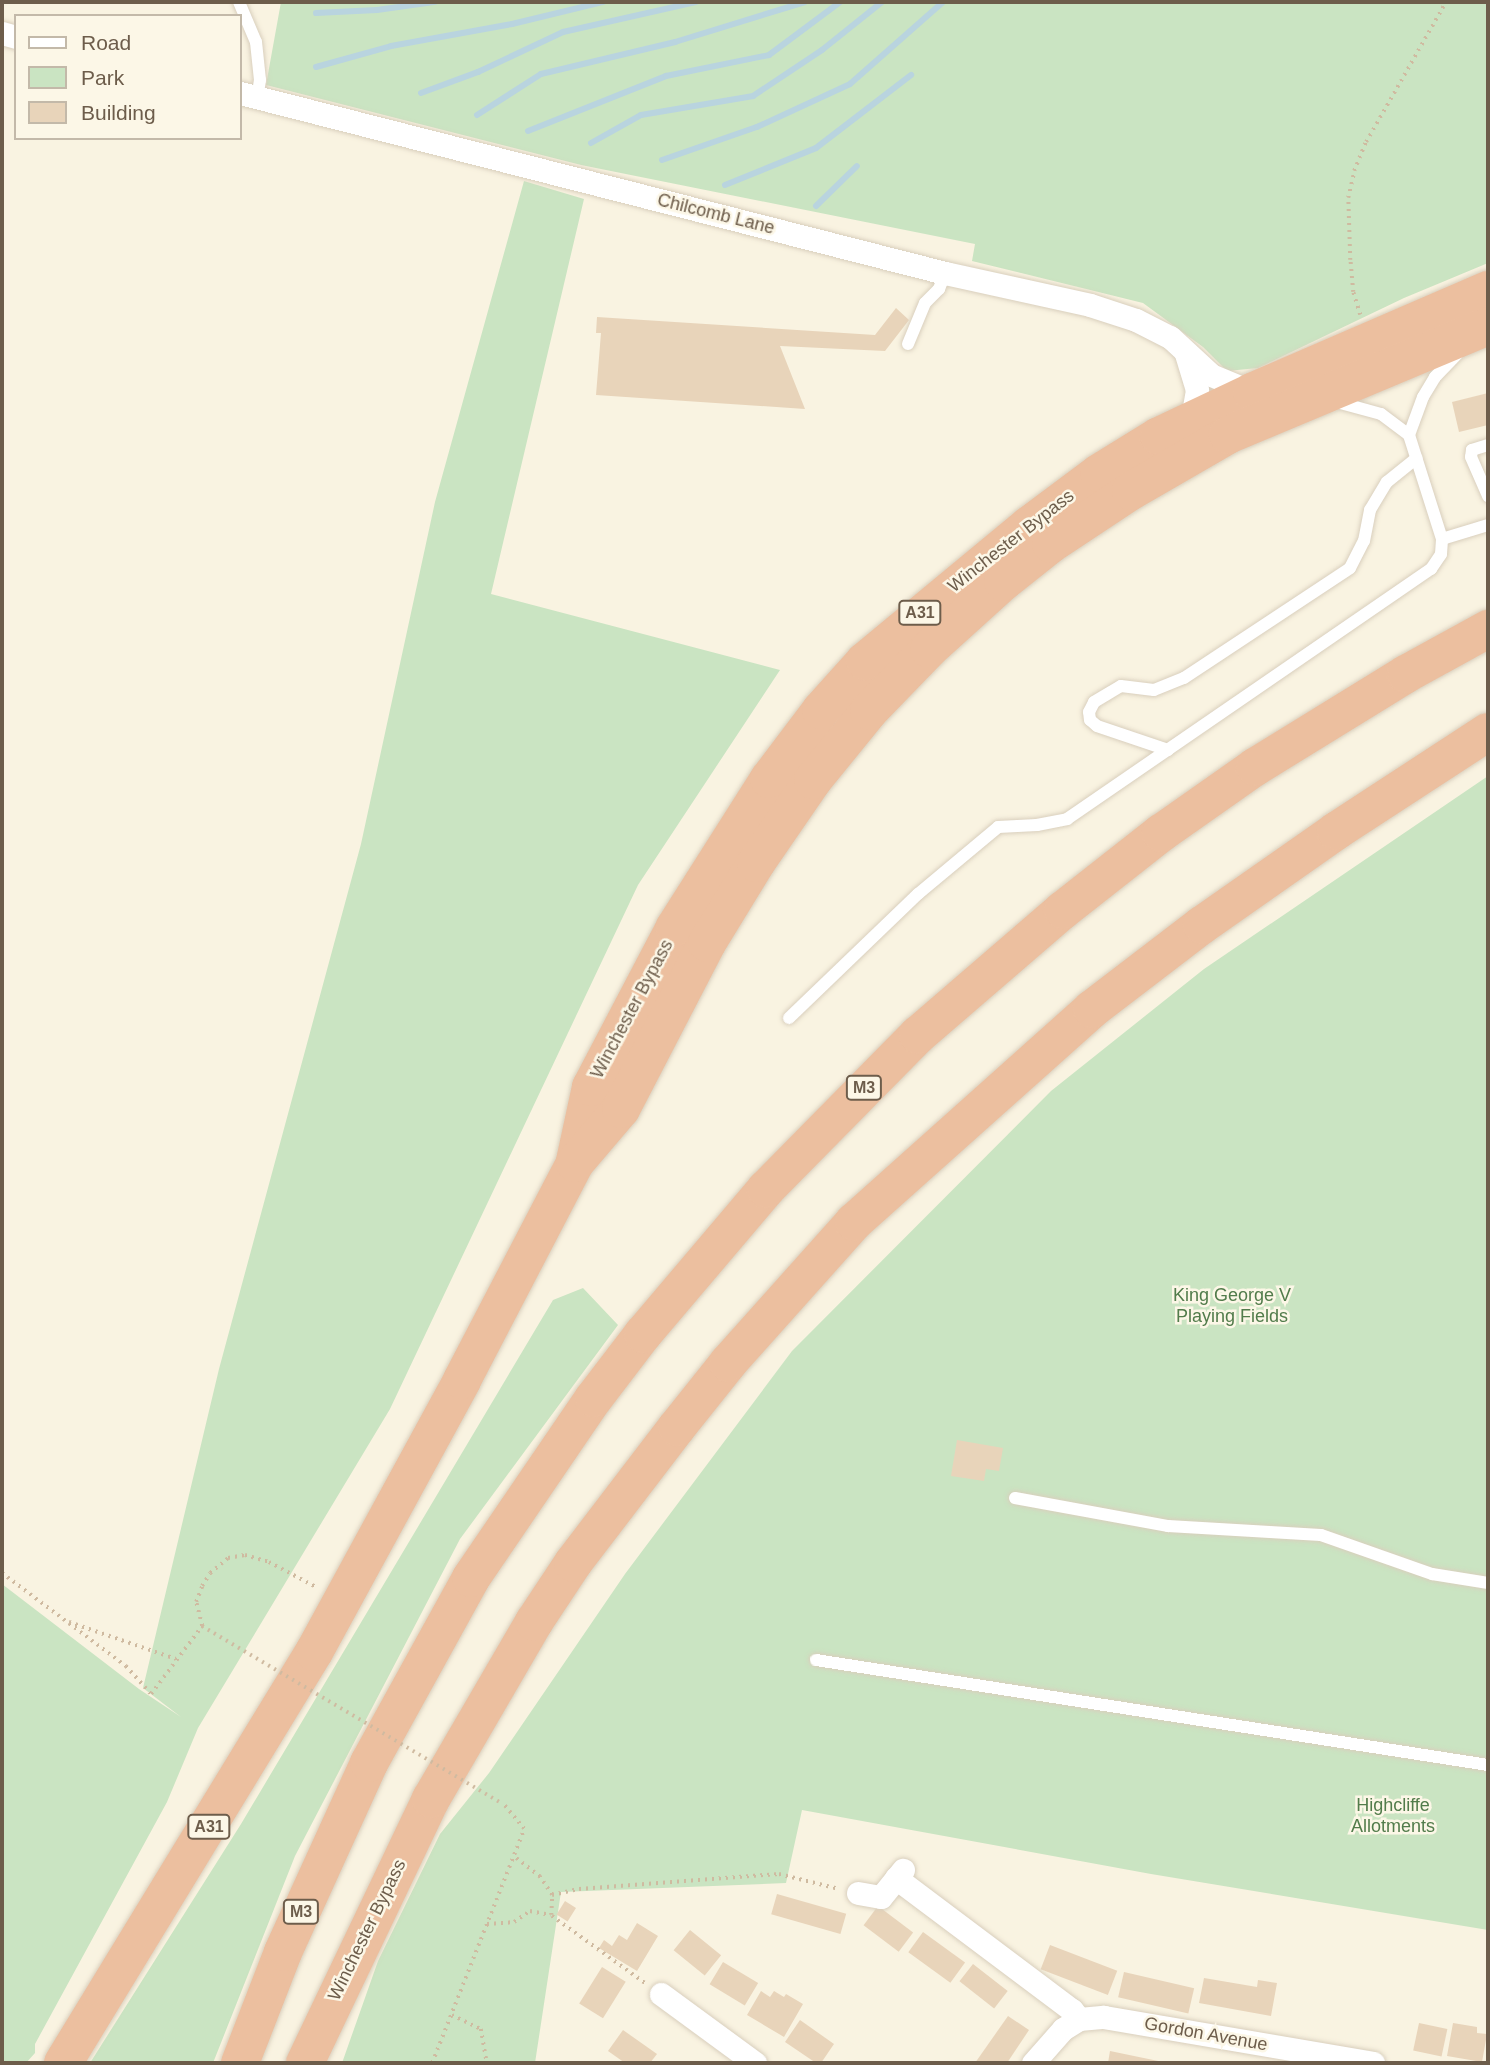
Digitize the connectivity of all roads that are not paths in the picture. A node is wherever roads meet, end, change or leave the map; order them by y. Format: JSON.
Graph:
{"nodes":[{"id":1,"x":239,"y":2,"type":"edge"},
{"id":2,"x":248,"y":96,"type":"edge"},
{"id":3,"x":946,"y":273,"type":"junction"},
{"id":4,"x":1488,"y":290,"type":"edge"},
{"id":5,"x":1485,"y":328,"type":"edge"},
{"id":6,"x":908,"y":344,"type":"dead end"},
{"id":7,"x":1186,"y":351,"type":"junction"},
{"id":8,"x":1252,"y":392,"type":"junction"},
{"id":9,"x":1315,"y":398,"type":"junction"},
{"id":10,"x":1192,"y":419,"type":"junction"},
{"id":11,"x":1409,"y":435,"type":"junction"},
{"id":12,"x":1488,"y":445,"type":"edge"},
{"id":13,"x":1417,"y":458,"type":"junction"},
{"id":14,"x":1488,"y":496,"type":"edge"},
{"id":15,"x":1488,"y":525,"type":"edge"},
{"id":16,"x":1442,"y":539,"type":"junction"},
{"id":17,"x":1488,"y":629,"type":"edge"},
{"id":18,"x":1488,"y":732,"type":"edge"},
{"id":19,"x":1168,"y":750,"type":"junction"},
{"id":20,"x":789,"y":1018,"type":"dead end"},
{"id":21,"x":575,"y":1163,"type":"junction"},
{"id":22,"x":1016,"y":1498,"type":"dead end"},
{"id":23,"x":1488,"y":1583,"type":"edge"},
{"id":24,"x":816,"y":1660,"type":"dead end"},
{"id":25,"x":1488,"y":1765,"type":"edge"},
{"id":26,"x":858,"y":1893,"type":"road end"},
{"id":27,"x":661,"y":1994,"type":"road end"},
{"id":28,"x":1079,"y":2019,"type":"junction"},
{"id":29,"x":63,"y":2063,"type":"edge"},
{"id":30,"x":240,"y":2063,"type":"edge"},
{"id":31,"x":305,"y":2063,"type":"edge"},
{"id":32,"x":755,"y":2063,"type":"edge"},
{"id":33,"x":1033,"y":2063,"type":"edge"},
{"id":34,"x":1373,"y":2063,"type":"edge"}],
"edges":[{"from":1,"to":2,"type":"lane"},
{"from":2,"to":3,"type":"street","name":"Chilcomb Lane"},
{"from":3,"to":6,"type":"lane"},
{"from":3,"to":7,"type":"street","name":"Chilcomb Lane"},
{"from":4,"to":8,"type":"highway","name":"Winchester Bypass","number":"A31"},
{"from":5,"to":9,"type":"highway","name":"Winchester Bypass","number":"A31"},
{"from":5,"to":11,"type":"lane"},
{"from":7,"to":8,"type":"street","name":"Chilcomb Lane"},
{"from":7,"to":10,"type":"street"},
{"from":8,"to":10,"type":"highway","name":"Winchester Bypass","number":"A31"},
{"from":9,"to":11,"type":"lane"},
{"from":9,"to":21,"type":"highway","name":"Winchester Bypass","number":"A31"},
{"from":10,"to":21,"type":"highway","name":"Winchester Bypass","number":"A31"},
{"from":11,"to":13,"type":"lane"},
{"from":12,"to":14,"type":"lane"},
{"from":13,"to":16,"type":"lane"},
{"from":13,"to":19,"type":"lane"},
{"from":15,"to":16,"type":"lane"},
{"from":16,"to":19,"type":"lane"},
{"from":17,"to":30,"type":"highway","number":"M3"},
{"from":18,"to":31,"type":"highway","name":"Winchester Bypass"},
{"from":19,"to":20,"type":"lane"},
{"from":21,"to":29,"type":"highway","number":"A31"},
{"from":22,"to":23,"type":"lane"},
{"from":24,"to":25,"type":"lane"},
{"from":26,"to":28,"type":"street"},
{"from":27,"to":32,"type":"street"},
{"from":28,"to":33,"type":"street"},
{"from":28,"to":34,"type":"street","name":"Gordon Avenue"}]}
